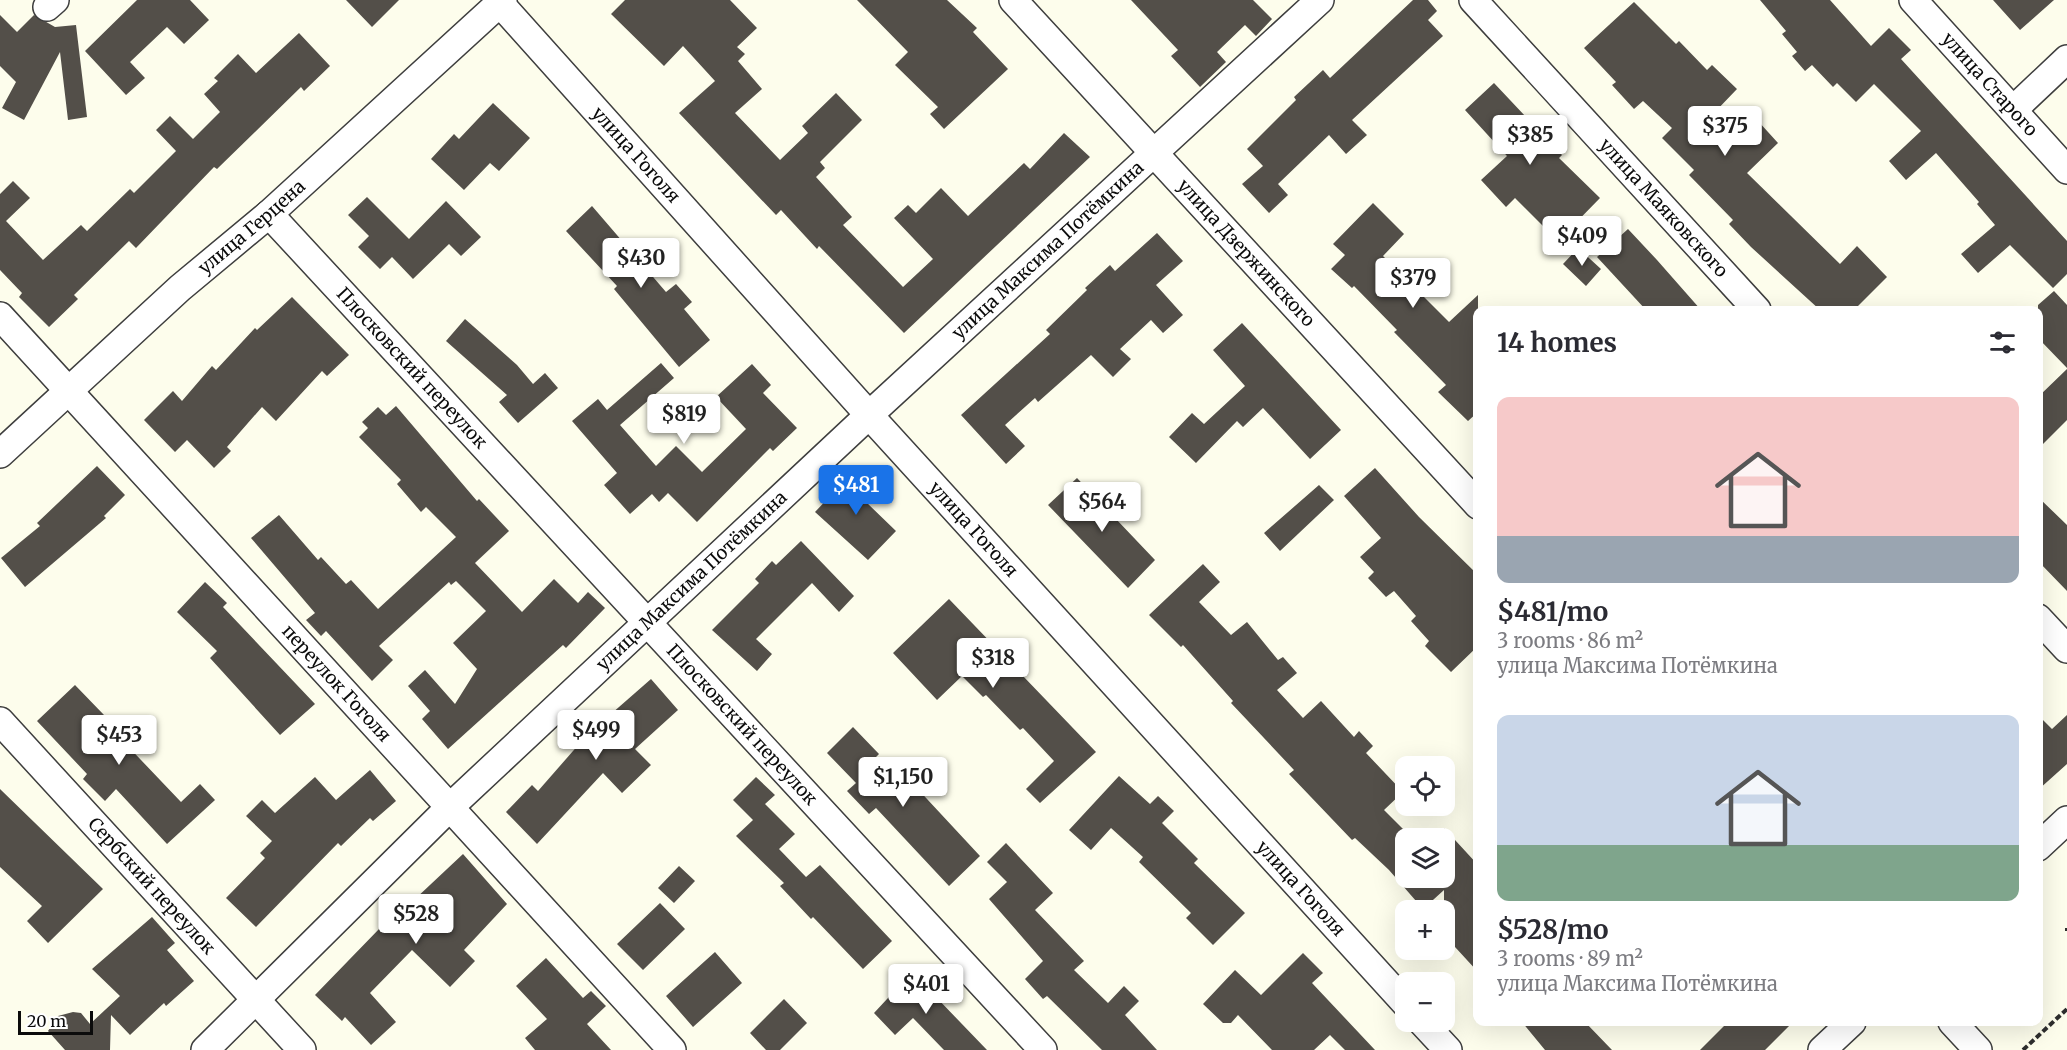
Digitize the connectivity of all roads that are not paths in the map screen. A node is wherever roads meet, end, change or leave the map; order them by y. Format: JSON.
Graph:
{"nodes":[{"id":1,"x":1012,"y":0,"type":"edge"},
{"id":2,"x":1320,"y":0,"type":"edge"},
{"id":3,"x":1473,"y":0,"type":"edge"},
{"id":4,"x":1913,"y":0,"type":"edge"},
{"id":5,"x":500,"y":1,"type":"edge"},
{"id":6,"x":2067,"y":60,"type":"edge"},
{"id":7,"x":2013,"y":110,"type":"junction"},
{"id":8,"x":1155,"y":153,"type":"junction"},
{"id":9,"x":2067,"y":170,"type":"edge"},
{"id":10,"x":269,"y":214,"type":"junction"},
{"id":11,"x":1753,"y":306,"type":"edge"},
{"id":12,"x":0,"y":316,"type":"edge"},
{"id":13,"x":68,"y":392,"type":"junction"},
{"id":14,"x":869,"y":415,"type":"junction"},
{"id":15,"x":0,"y":454,"type":"edge"},
{"id":16,"x":1473,"y":500,"type":"edge"},
{"id":17,"x":2043,"y":623,"type":"edge"},
{"id":18,"x":646,"y":624,"type":"junction"},
{"id":19,"x":2067,"y":649,"type":"edge"},
{"id":20,"x":0,"y":721,"type":"edge"},
{"id":21,"x":448,"y":809,"type":"junction"},
{"id":22,"x":2067,"y":820,"type":"edge"},
{"id":23,"x":2043,"y":842,"type":"edge"},
{"id":24,"x":1395,"y":992,"type":"edge"},
{"id":25,"x":256,"y":1000,"type":"junction"},
{"id":26,"x":1848,"y":1026,"type":"edge"},
{"id":27,"x":1956,"y":1026,"type":"edge"},
{"id":28,"x":1431,"y":1032,"type":"edge"},
{"id":29,"x":205,"y":1050,"type":"edge"},
{"id":30,"x":302,"y":1050,"type":"edge"},
{"id":31,"x":672,"y":1050,"type":"edge"},
{"id":32,"x":1043,"y":1050,"type":"edge"},
{"id":33,"x":1448,"y":1050,"type":"edge"},
{"id":34,"x":1822,"y":1050,"type":"edge"},
{"id":35,"x":1978,"y":1050,"type":"edge"}],
"edges":[{"from":1,"to":8,"type":"street","name":"улица Дзержинского"},
{"from":2,"to":8,"type":"street","name":"улица Максима Потёмкина"},
{"from":3,"to":11,"type":"street","name":"улица Маяковского"},
{"from":4,"to":7,"type":"street","name":"улица Старого"},
{"from":5,"to":10,"type":"street","name":"улица Герцена"},
{"from":5,"to":14,"type":"street","name":"улица Гоголя"},
{"from":6,"to":7,"type":"street"},
{"from":7,"to":9,"type":"street","name":"улица Старого"},
{"from":8,"to":14,"type":"street","name":"улица Максима Потёмкина"},
{"from":8,"to":16,"type":"street","name":"улица Дзержинского"},
{"from":10,"to":13,"type":"street","name":"улица Герцена"},
{"from":10,"to":18,"type":"street","name":"Плосковский переулок"},
{"from":12,"to":13,"type":"street","name":"переулок Гоголя"},
{"from":13,"to":15,"type":"street","name":"улица Герцена"},
{"from":13,"to":21,"type":"street","name":"переулок Гоголя"},
{"from":14,"to":18,"type":"street","name":"улица Максима Потёмкина"},
{"from":14,"to":24,"type":"street","name":"улица Гоголя"},
{"from":17,"to":19,"type":"street"},
{"from":18,"to":21,"type":"street","name":"улица Максима Потёмкина"},
{"from":18,"to":32,"type":"street","name":"Плосковский переулок"},
{"from":20,"to":25,"type":"street","name":"Сербский переулок"},
{"from":21,"to":25,"type":"street","name":"улица Максима Потёмкина"},
{"from":21,"to":31,"type":"street","name":"переулок Гоголя"},
{"from":22,"to":23,"type":"street"},
{"from":25,"to":29,"type":"street","name":"улица Максима Потёмкина"},
{"from":25,"to":30,"type":"street","name":"Сербский переулок"},
{"from":26,"to":34,"type":"street"},
{"from":27,"to":35,"type":"street"},
{"from":28,"to":33,"type":"street"}]}
